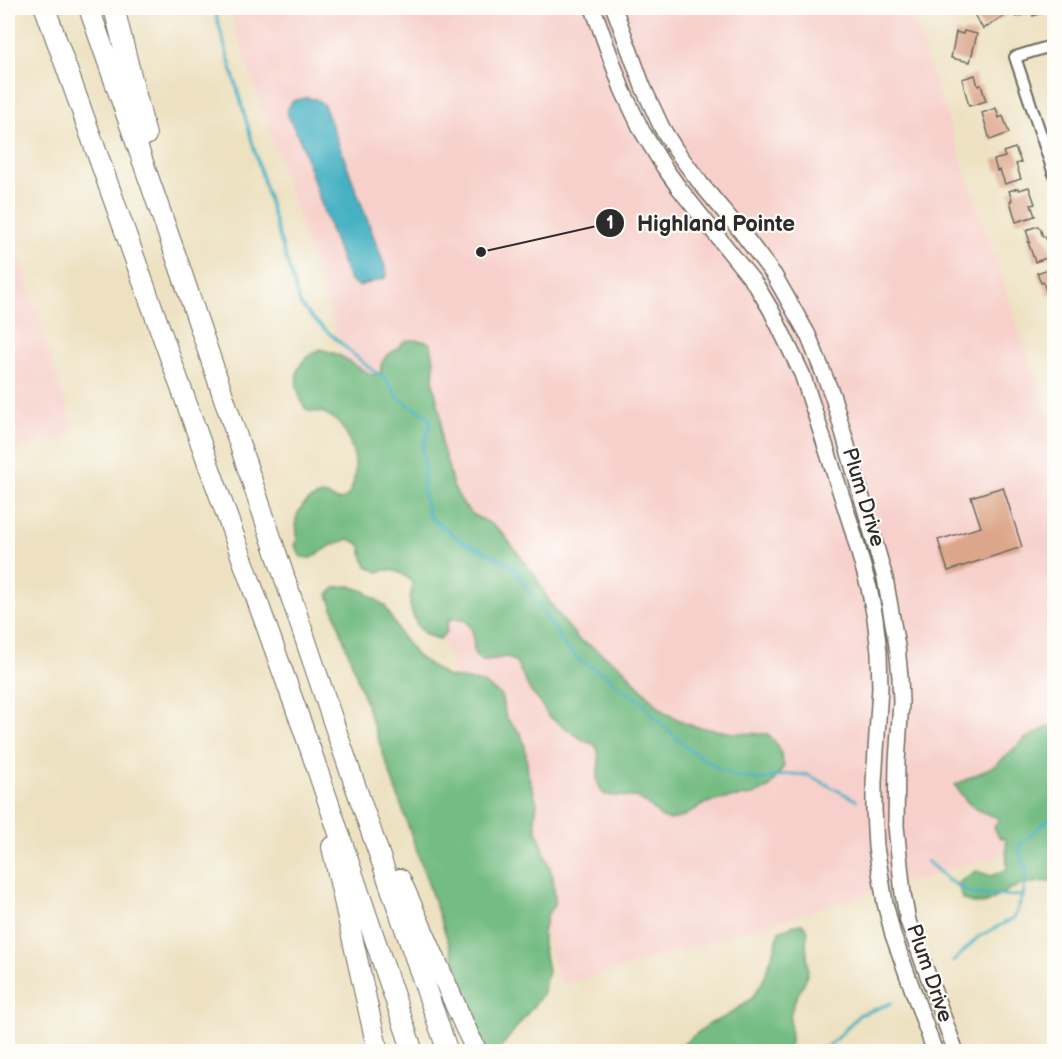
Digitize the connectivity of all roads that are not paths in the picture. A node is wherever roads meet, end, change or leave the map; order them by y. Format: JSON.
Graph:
{"nodes":[{"id":1,"x":37,"y":8,"type":"edge"},
{"id":2,"x":45,"y":8,"type":"edge"},
{"id":3,"x":90,"y":8,"type":"edge"},
{"id":4,"x":114,"y":8,"type":"edge"},
{"id":5,"x":592,"y":8,"type":"edge"},
{"id":6,"x":614,"y":8,"type":"edge"},
{"id":7,"x":1054,"y":45,"type":"edge"},
{"id":8,"x":1054,"y":174,"type":"edge"},
{"id":9,"x":118,"y":210,"type":"junction"},
{"id":10,"x":178,"y":262,"type":"junction"},
{"id":11,"x":339,"y":739,"type":"junction"},
{"id":12,"x":310,"y":748,"type":"junction"},
{"id":13,"x":378,"y":1052,"type":"edge"},
{"id":14,"x":413,"y":1052,"type":"edge"},
{"id":15,"x":448,"y":1052,"type":"edge"},
{"id":16,"x":477,"y":1052,"type":"edge"},
{"id":17,"x":935,"y":1052,"type":"edge"},
{"id":18,"x":956,"y":1052,"type":"edge"}],
"edges":[{"from":1,"to":9,"type":"highway"},
{"from":2,"to":9,"type":"highway"},
{"from":3,"to":10,"type":"highway"},
{"from":4,"to":10,"type":"highway"},
{"from":5,"to":17,"type":"street","name":"Plum Drive"},
{"from":6,"to":18,"type":"street","name":"Plum Drive"},
{"from":7,"to":8,"type":"street"},
{"from":9,"to":12,"type":"highway"},
{"from":10,"to":11,"type":"highway"},
{"from":11,"to":15,"type":"highway"},
{"from":11,"to":16,"type":"highway"},
{"from":12,"to":13,"type":"highway"},
{"from":12,"to":14,"type":"highway"}]}
